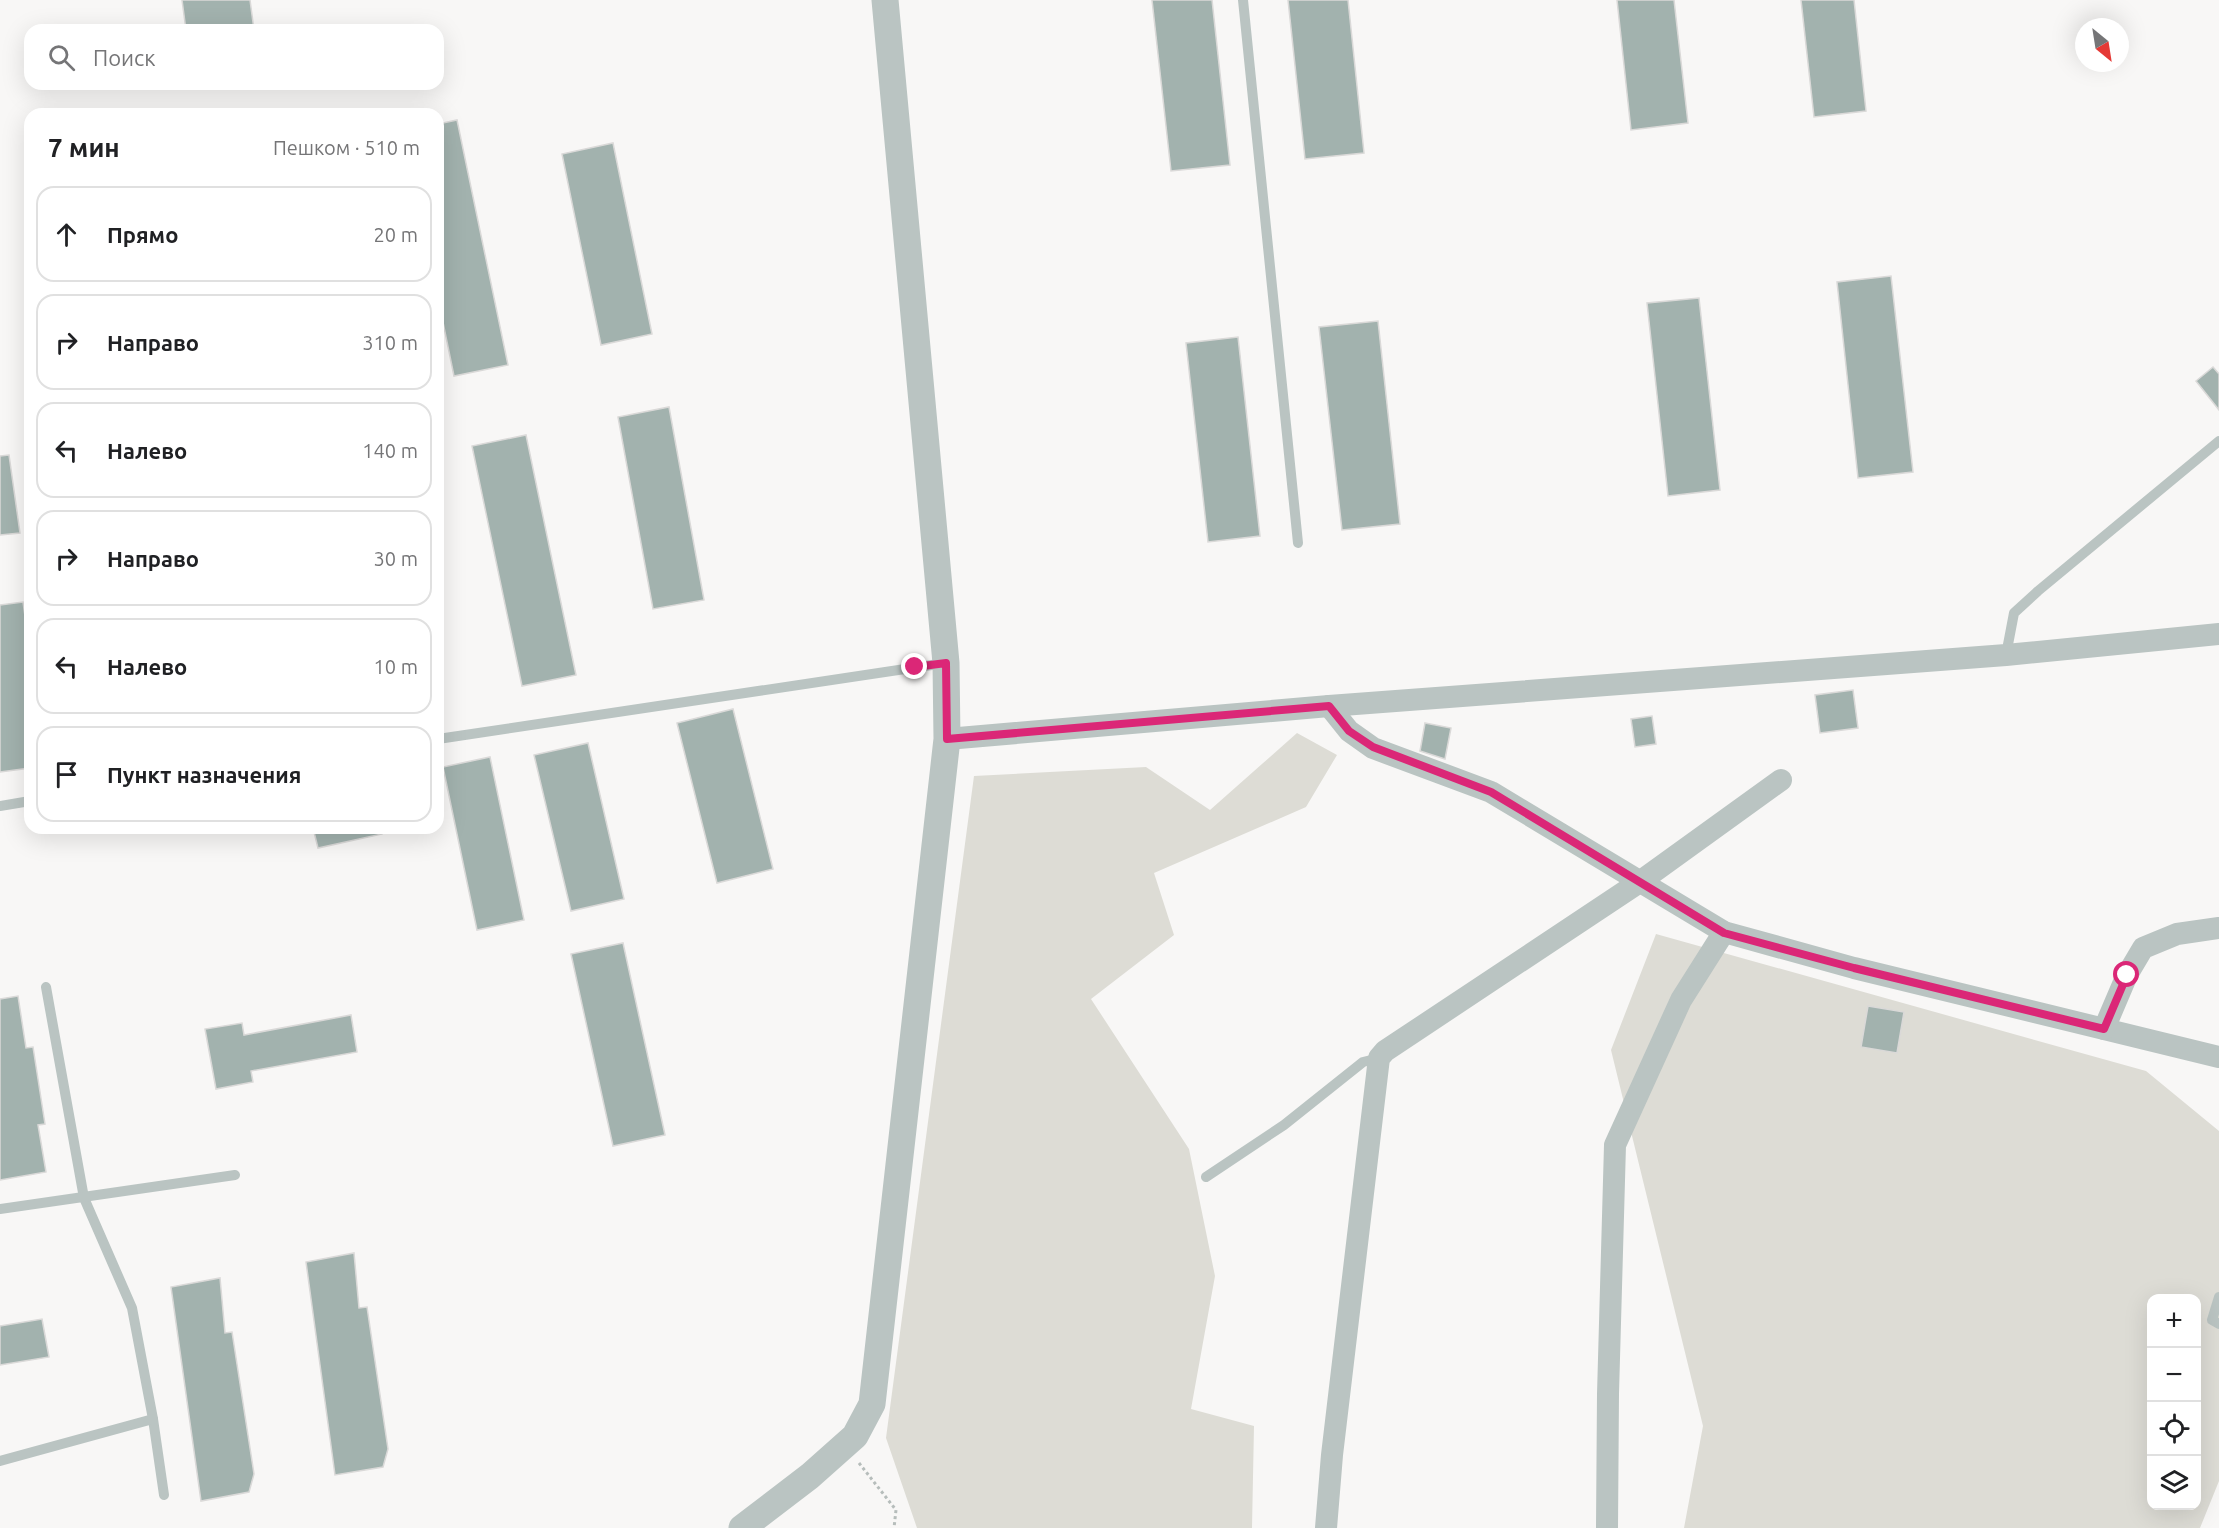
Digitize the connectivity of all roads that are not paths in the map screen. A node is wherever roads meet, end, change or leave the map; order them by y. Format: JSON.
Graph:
{"nodes":[{"id":1,"x":885,"y":0,"type":"edge"},
{"id":2,"x":1243,"y":0,"type":"edge"},
{"id":3,"x":2219,"y":441,"type":"edge"},
{"id":4,"x":1298,"y":543,"type":"dead end"},
{"id":5,"x":2219,"y":634,"type":"edge"},
{"id":6,"x":2006,"y":655,"type":"junction"},
{"id":7,"x":946,"y":663,"type":"junction"},
{"id":8,"x":1329,"y":706,"type":"junction"},
{"id":9,"x":444,"y":738,"type":"edge"},
{"id":10,"x":947,"y":739,"type":"junction"},
{"id":11,"x":1781,"y":780,"type":"dead end"},
{"id":12,"x":24,"y":802,"type":"edge"},
{"id":13,"x":0,"y":806,"type":"edge"},
{"id":14,"x":1641,"y":881,"type":"junction"},
{"id":15,"x":2219,"y":928,"type":"edge"},
{"id":16,"x":1724,"y":933,"type":"junction"},
{"id":17,"x":46,"y":987,"type":"dead end"},
{"id":18,"x":2104,"y":1029,"type":"junction"},
{"id":19,"x":2219,"y":1057,"type":"edge"},
{"id":20,"x":1379,"y":1058,"type":"junction"},
{"id":21,"x":235,"y":1175,"type":"dead end"},
{"id":22,"x":1206,"y":1177,"type":"dead end"},
{"id":23,"x":84,"y":1198,"type":"junction"},
{"id":24,"x":0,"y":1209,"type":"edge"},
{"id":25,"x":2219,"y":1297,"type":"edge"},
{"id":26,"x":2219,"y":1324,"type":"edge"},
{"id":27,"x":153,"y":1419,"type":"junction"},
{"id":28,"x":0,"y":1461,"type":"edge"},
{"id":29,"x":164,"y":1495,"type":"dead end"},
{"id":30,"x":742,"y":1528,"type":"edge"},
{"id":31,"x":1326,"y":1528,"type":"edge"},
{"id":32,"x":1607,"y":1528,"type":"edge"}],
"edges":[{"from":1,"to":7,"type":"street"},
{"from":2,"to":4,"type":"lane"},
{"from":3,"to":6,"type":"lane"},
{"from":5,"to":6,"type":"street"},
{"from":6,"to":8,"type":"street"},
{"from":7,"to":9,"type":"lane"},
{"from":7,"to":10,"type":"street"},
{"from":8,"to":10,"type":"street"},
{"from":8,"to":14,"type":"street"},
{"from":10,"to":30,"type":"street"},
{"from":11,"to":14,"type":"street"},
{"from":12,"to":13,"type":"lane"},
{"from":14,"to":16,"type":"street"},
{"from":14,"to":20,"type":"street"},
{"from":15,"to":18,"type":"street"},
{"from":16,"to":18,"type":"street"},
{"from":16,"to":32,"type":"street"},
{"from":17,"to":23,"type":"lane"},
{"from":18,"to":19,"type":"street"},
{"from":20,"to":22,"type":"lane"},
{"from":20,"to":31,"type":"street"},
{"from":21,"to":23,"type":"lane"},
{"from":23,"to":24,"type":"lane"},
{"from":23,"to":27,"type":"lane"},
{"from":25,"to":26,"type":"lane"},
{"from":27,"to":28,"type":"lane"},
{"from":27,"to":29,"type":"lane"}]}
